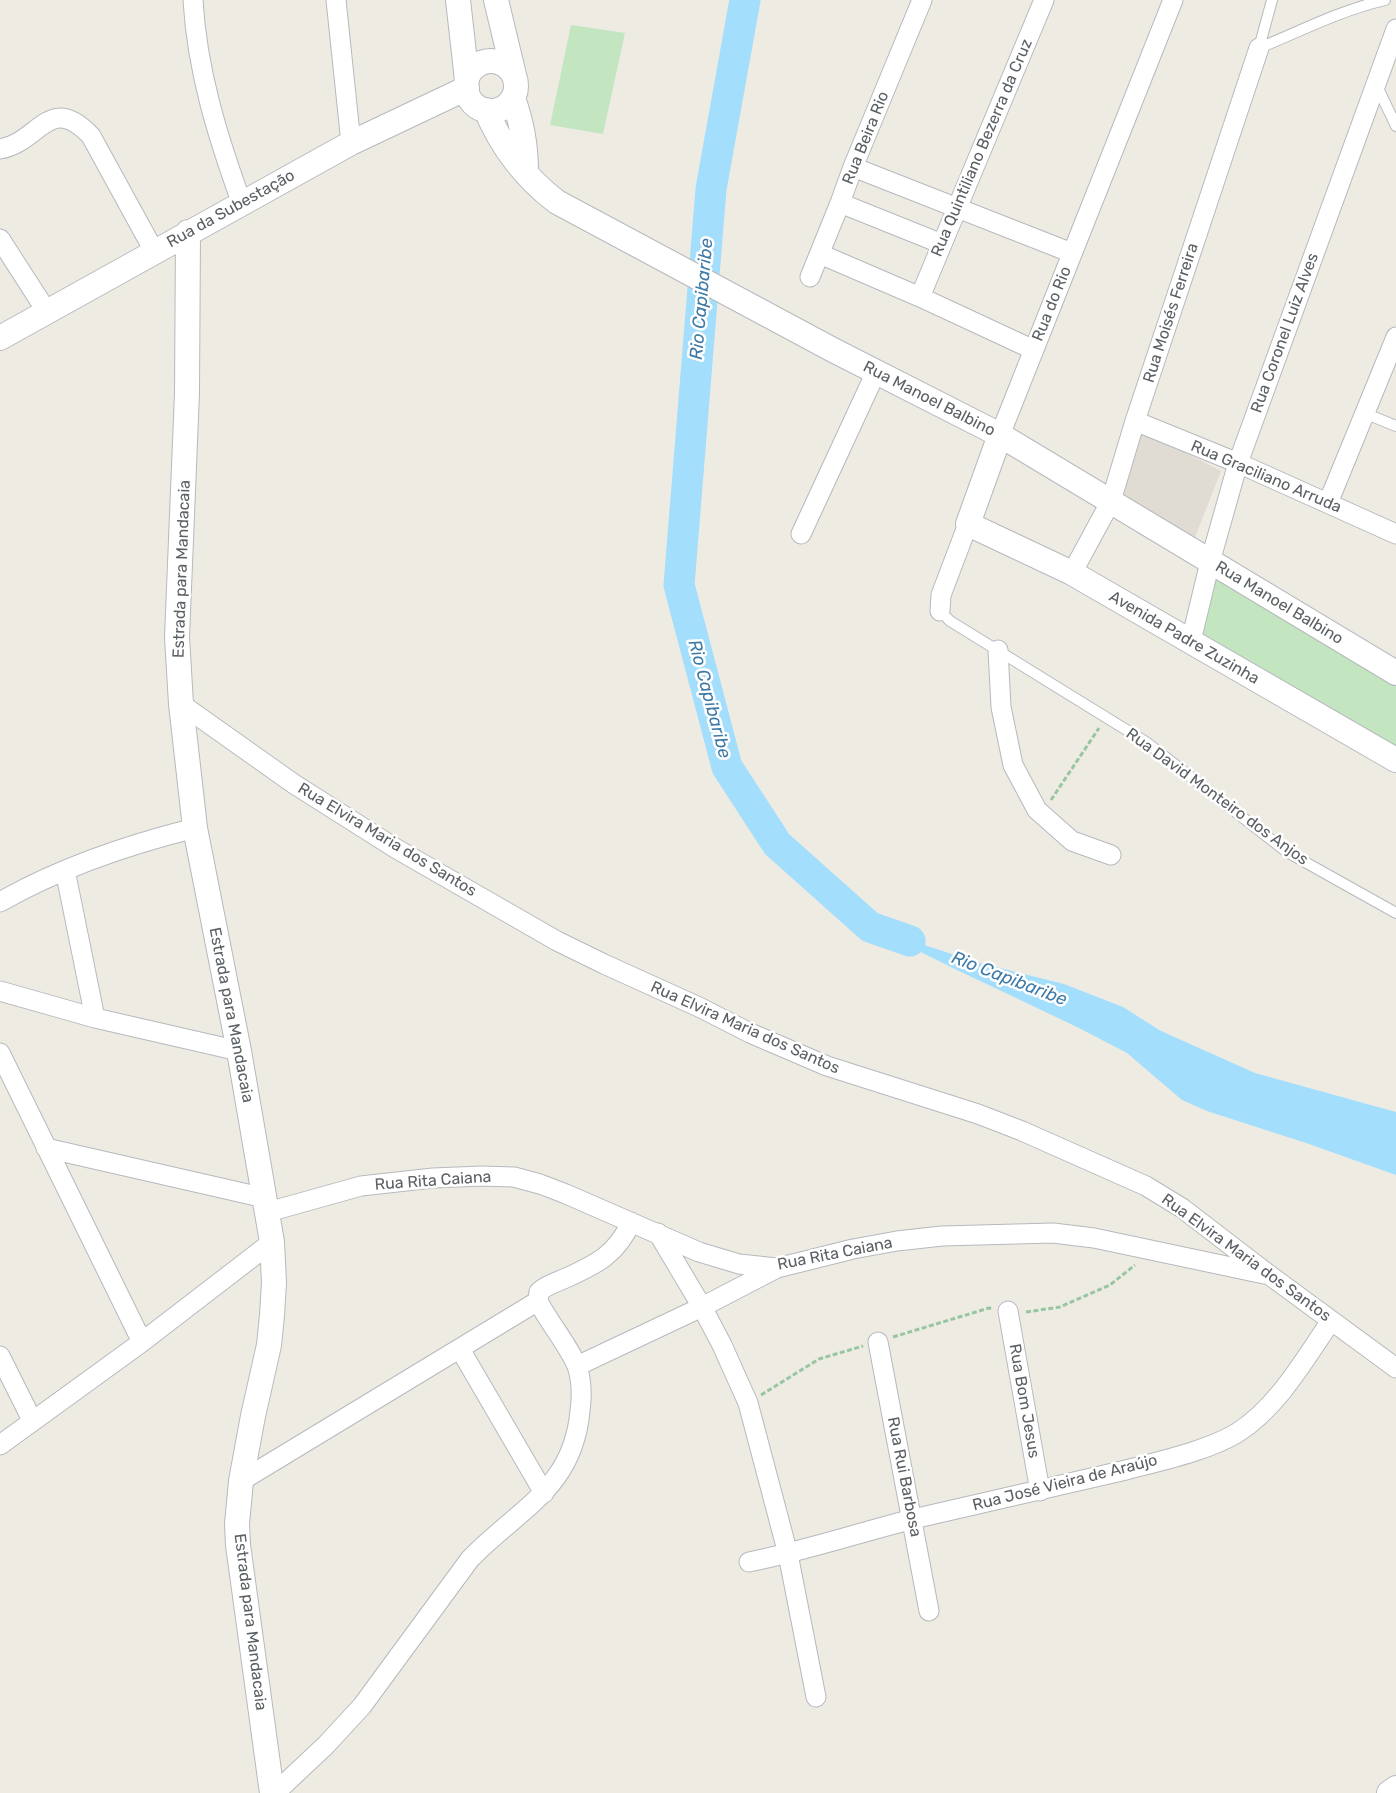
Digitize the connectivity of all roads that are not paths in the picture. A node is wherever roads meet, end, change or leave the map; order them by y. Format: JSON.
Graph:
{"nodes":[{"id":1,"x":193,"y":0,"type":"edge"},
{"id":2,"x":336,"y":0,"type":"edge"},
{"id":3,"x":458,"y":0,"type":"edge"},
{"id":4,"x":496,"y":0,"type":"edge"},
{"id":5,"x":922,"y":0,"type":"edge"},
{"id":6,"x":1044,"y":0,"type":"edge"},
{"id":7,"x":1173,"y":0,"type":"edge"},
{"id":8,"x":1272,"y":0,"type":"edge"},
{"id":9,"x":1385,"y":0,"type":"edge"},
{"id":10,"x":1396,"y":29,"type":"edge"},
{"id":11,"x":1259,"y":48,"type":"junction"},
{"id":12,"x":514,"y":75,"type":"junction"},
{"id":13,"x":1375,"y":83,"type":"junction"},
{"id":14,"x":467,"y":84,"type":"junction"},
{"id":15,"x":513,"y":98,"type":"junction"},
{"id":16,"x":486,"y":110,"type":"junction"},
{"id":17,"x":1396,"y":126,"type":"edge"},
{"id":18,"x":351,"y":143,"type":"junction"},
{"id":19,"x":0,"y":149,"type":"edge"},
{"id":20,"x":853,"y":167,"type":"junction"},
{"id":21,"x":526,"y":173,"type":"junction"},
{"id":22,"x":840,"y":203,"type":"junction"},
{"id":23,"x":242,"y":204,"type":"junction"},
{"id":24,"x":956,"y":207,"type":"junction"},
{"id":25,"x":188,"y":232,"type":"junction"},
{"id":26,"x":0,"y":239,"type":"edge"},
{"id":27,"x":942,"y":244,"type":"junction"},
{"id":28,"x":154,"y":251,"type":"junction"},
{"id":29,"x":1072,"y":253,"type":"junction"},
{"id":30,"x":820,"y":254,"type":"junction"},
{"id":31,"x":810,"y":277,"type":"dead end"},
{"id":32,"x":920,"y":297,"type":"junction"},
{"id":33,"x":47,"y":312,"type":"junction"},
{"id":34,"x":0,"y":338,"type":"edge"},
{"id":35,"x":1396,"y":338,"type":"edge"},
{"id":36,"x":1034,"y":350,"type":"junction"},
{"id":37,"x":876,"y":372,"type":"junction"},
{"id":38,"x":1364,"y":413,"type":"junction"},
{"id":39,"x":1135,"y":421,"type":"junction"},
{"id":40,"x":1396,"y":426,"type":"edge"},
{"id":41,"x":1000,"y":435,"type":"junction"},
{"id":42,"x":1238,"y":463,"type":"junction"},
{"id":43,"x":1111,"y":500,"type":"junction"},
{"id":44,"x":1328,"y":503,"type":"junction"},
{"id":45,"x":968,"y":524,"type":"junction"},
{"id":46,"x":801,"y":534,"type":"dead end"},
{"id":47,"x":1396,"y":534,"type":"edge"},
{"id":48,"x":1210,"y":562,"type":"junction"},
{"id":49,"x":1072,"y":573,"type":"junction"},
{"id":50,"x":940,"y":610,"type":"joint"},
{"id":51,"x":1191,"y":641,"type":"junction"},
{"id":52,"x":998,"y":650,"type":"junction"},
{"id":53,"x":1396,"y":673,"type":"edge"},
{"id":54,"x":181,"y":704,"type":"junction"},
{"id":55,"x":1396,"y":760,"type":"edge"},
{"id":56,"x":194,"y":828,"type":"junction"},
{"id":57,"x":1111,"y":855,"type":"dead end"},
{"id":58,"x":65,"y":870,"type":"junction"},
{"id":59,"x":0,"y":902,"type":"edge"},
{"id":60,"x":1396,"y":913,"type":"edge"},
{"id":61,"x":0,"y":991,"type":"edge"},
{"id":62,"x":95,"y":1018,"type":"junction"},
{"id":63,"x":239,"y":1051,"type":"junction"},
{"id":64,"x":0,"y":1053,"type":"edge"},
{"id":65,"x":46,"y":1148,"type":"junction"},
{"id":66,"x":266,"y":1204,"type":"junction"},
{"id":67,"x":631,"y":1222,"type":"junction"},
{"id":68,"x":658,"y":1233,"type":"junction"},
{"id":69,"x":272,"y":1242,"type":"junction"},
{"id":70,"x":777,"y":1268,"type":"junction"},
{"id":71,"x":1268,"y":1274,"type":"junction"},
{"id":72,"x":538,"y":1301,"type":"junction"},
{"id":73,"x":702,"y":1307,"type":"junction"},
{"id":74,"x":1008,"y":1310,"type":"road end"},
{"id":75,"x":1331,"y":1321,"type":"junction"},
{"id":76,"x":142,"y":1342,"type":"junction"},
{"id":77,"x":878,"y":1342,"type":"road end"},
{"id":78,"x":460,"y":1349,"type":"junction"},
{"id":79,"x":0,"y":1356,"type":"edge"},
{"id":80,"x":577,"y":1366,"type":"junction"},
{"id":81,"x":1396,"y":1368,"type":"edge"},
{"id":82,"x":32,"y":1420,"type":"junction"},
{"id":83,"x":0,"y":1445,"type":"edge"},
{"id":84,"x":241,"y":1481,"type":"junction"},
{"id":85,"x":1040,"y":1491,"type":"junction"},
{"id":86,"x":544,"y":1493,"type":"junction"},
{"id":87,"x":912,"y":1520,"type":"junction"},
{"id":88,"x":788,"y":1554,"type":"junction"},
{"id":89,"x":749,"y":1562,"type":"dead end"},
{"id":90,"x":929,"y":1612,"type":"dead end"},
{"id":91,"x":816,"y":1696,"type":"dead end"},
{"id":92,"x":1396,"y":1788,"type":"edge"},
{"id":93,"x":273,"y":1793,"type":"edge"},
{"id":94,"x":1389,"y":1793,"type":"edge"}],
"edges":[{"from":1,"to":23,"type":"street"},
{"from":2,"to":18,"type":"street"},
{"from":3,"to":14,"type":"street"},
{"from":4,"to":12,"type":"street"},
{"from":5,"to":20,"type":"street","name":"Rua Beira Rio"},
{"from":6,"to":24,"type":"street","name":"Rua Quintiliano Bezerra da Cruz"},
{"from":7,"to":29,"type":"street","name":"Rua do Rio"},
{"from":8,"to":11,"type":"lane"},
{"from":9,"to":11,"type":"lane"},
{"from":10,"to":13,"type":"street","name":"Rua Coronel Luiz Alves"},
{"from":11,"to":39,"type":"street","name":"Rua Moisés Ferreira"},
{"from":12,"to":14,"type":"street"},
{"from":12,"to":15,"type":"street"},
{"from":13,"to":17,"type":"lane"},
{"from":13,"to":42,"type":"street","name":"Rua Coronel Luiz Alves"},
{"from":14,"to":16,"type":"street"},
{"from":14,"to":18,"type":"street","name":"Rua da Subestação"},
{"from":15,"to":16,"type":"street"},
{"from":15,"to":21,"type":"street"},
{"from":16,"to":21,"type":"street","name":"Rua Manoel Balbino"},
{"from":18,"to":23,"type":"street","name":"Rua da Subestação"},
{"from":19,"to":28,"type":"street"},
{"from":20,"to":22,"type":"street","name":"Rua Beira Rio"},
{"from":20,"to":24,"type":"street"},
{"from":21,"to":37,"type":"street","name":"Rua Manoel Balbino"},
{"from":22,"to":27,"type":"street"},
{"from":22,"to":30,"type":"street","name":"Rua Beira Rio"},
{"from":23,"to":25,"type":"street","name":"Rua da Subestação"},
{"from":24,"to":27,"type":"street","name":"Rua Quintiliano Bezerra da Cruz"},
{"from":24,"to":29,"type":"street"},
{"from":25,"to":28,"type":"street","name":"Rua da Subestação"},
{"from":25,"to":54,"type":"street","name":"Estrada para Mandacaia"},
{"from":26,"to":33,"type":"street"},
{"from":27,"to":32,"type":"street","name":"Rua Quintiliano Bezerra da Cruz"},
{"from":28,"to":33,"type":"street","name":"Rua da Subestação"},
{"from":29,"to":36,"type":"street","name":"Rua do Rio"},
{"from":30,"to":31,"type":"street","name":"Rua Beira Rio"},
{"from":30,"to":32,"type":"street"},
{"from":32,"to":36,"type":"street"},
{"from":33,"to":34,"type":"street","name":"Rua da Subestação"},
{"from":35,"to":38,"type":"street"},
{"from":36,"to":41,"type":"street","name":"Rua do Rio"},
{"from":37,"to":41,"type":"street","name":"Rua Manoel Balbino"},
{"from":37,"to":46,"type":"street"},
{"from":38,"to":40,"type":"lane"},
{"from":38,"to":44,"type":"street"},
{"from":39,"to":42,"type":"street","name":"Rua Graciliano Arruda"},
{"from":39,"to":43,"type":"street","name":"Rua Moisés Ferreira"},
{"from":41,"to":43,"type":"street","name":"Rua Manoel Balbino"},
{"from":41,"to":45,"type":"street","name":"Rua do Rio"},
{"from":42,"to":44,"type":"street","name":"Rua Graciliano Arruda"},
{"from":42,"to":48,"type":"street","name":"Rua Coronel Luiz Alves"},
{"from":43,"to":48,"type":"street","name":"Rua Manoel Balbino"},
{"from":43,"to":49,"type":"street","name":"Rua Moisés Ferreira"},
{"from":44,"to":47,"type":"street","name":"Rua Graciliano Arruda"},
{"from":45,"to":49,"type":"street","name":"Avenida Padre Zuzinha"},
{"from":45,"to":50,"type":"street","name":"Rua do Rio"},
{"from":48,"to":51,"type":"street","name":"Rua Coronel Luiz Alves"},
{"from":48,"to":53,"type":"street","name":"Rua Manoel Balbino"},
{"from":49,"to":51,"type":"street","name":"Avenida Padre Zuzinha"},
{"from":50,"to":52,"type":"lane","name":"Rua David Monteiro dos Anjos"},
{"from":51,"to":55,"type":"street","name":"Avenida Padre Zuzinha"},
{"from":52,"to":57,"type":"street"},
{"from":52,"to":60,"type":"lane","name":"Rua David Monteiro dos Anjos"},
{"from":54,"to":56,"type":"street","name":"Estrada para Mandacaia"},
{"from":54,"to":71,"type":"street","name":"Rua Elvira Maria dos Santos"},
{"from":56,"to":58,"type":"street"},
{"from":56,"to":63,"type":"street","name":"Estrada para Mandacaia"},
{"from":58,"to":59,"type":"street"},
{"from":58,"to":62,"type":"street"},
{"from":61,"to":62,"type":"street"},
{"from":62,"to":63,"type":"street"},
{"from":63,"to":66,"type":"street","name":"Estrada para Mandacaia"},
{"from":64,"to":65,"type":"street"},
{"from":65,"to":66,"type":"street"},
{"from":65,"to":76,"type":"street"},
{"from":66,"to":67,"type":"street","name":"Rua Rita Caiana"},
{"from":66,"to":69,"type":"street","name":"Estrada para Mandacaia"},
{"from":67,"to":68,"type":"street","name":"Rua Rita Caiana"},
{"from":67,"to":72,"type":"street"},
{"from":68,"to":70,"type":"street","name":"Rua Rita Caiana"},
{"from":68,"to":73,"type":"street"},
{"from":69,"to":76,"type":"street"},
{"from":69,"to":84,"type":"street","name":"Estrada para Mandacaia"},
{"from":70,"to":71,"type":"street","name":"Rua Rita Caiana"},
{"from":70,"to":73,"type":"street"},
{"from":71,"to":75,"type":"street","name":"Rua Elvira Maria dos Santos"},
{"from":72,"to":78,"type":"street"},
{"from":72,"to":80,"type":"street"},
{"from":73,"to":80,"type":"street"},
{"from":73,"to":88,"type":"street"},
{"from":74,"to":85,"type":"street","name":"Rua Bom Jesus"},
{"from":75,"to":81,"type":"street","name":"Rua Elvira Maria dos Santos"},
{"from":75,"to":85,"type":"street","name":"Rua José Vieira de Araújo"},
{"from":76,"to":82,"type":"street"},
{"from":77,"to":87,"type":"street","name":"Rua Rui Barbosa"},
{"from":78,"to":84,"type":"street"},
{"from":78,"to":86,"type":"street"},
{"from":79,"to":82,"type":"street"},
{"from":80,"to":86,"type":"street"},
{"from":82,"to":83,"type":"street"},
{"from":84,"to":93,"type":"street","name":"Estrada para Mandacaia"},
{"from":85,"to":87,"type":"street","name":"Rua José Vieira de Araújo"},
{"from":86,"to":93,"type":"street"},
{"from":87,"to":88,"type":"street","name":"Rua José Vieira de Araújo"},
{"from":87,"to":90,"type":"street","name":"Rua Rui Barbosa"},
{"from":88,"to":89,"type":"street","name":"Rua José Vieira de Araújo"},
{"from":88,"to":91,"type":"street"},
{"from":92,"to":94,"type":"street"}]}
